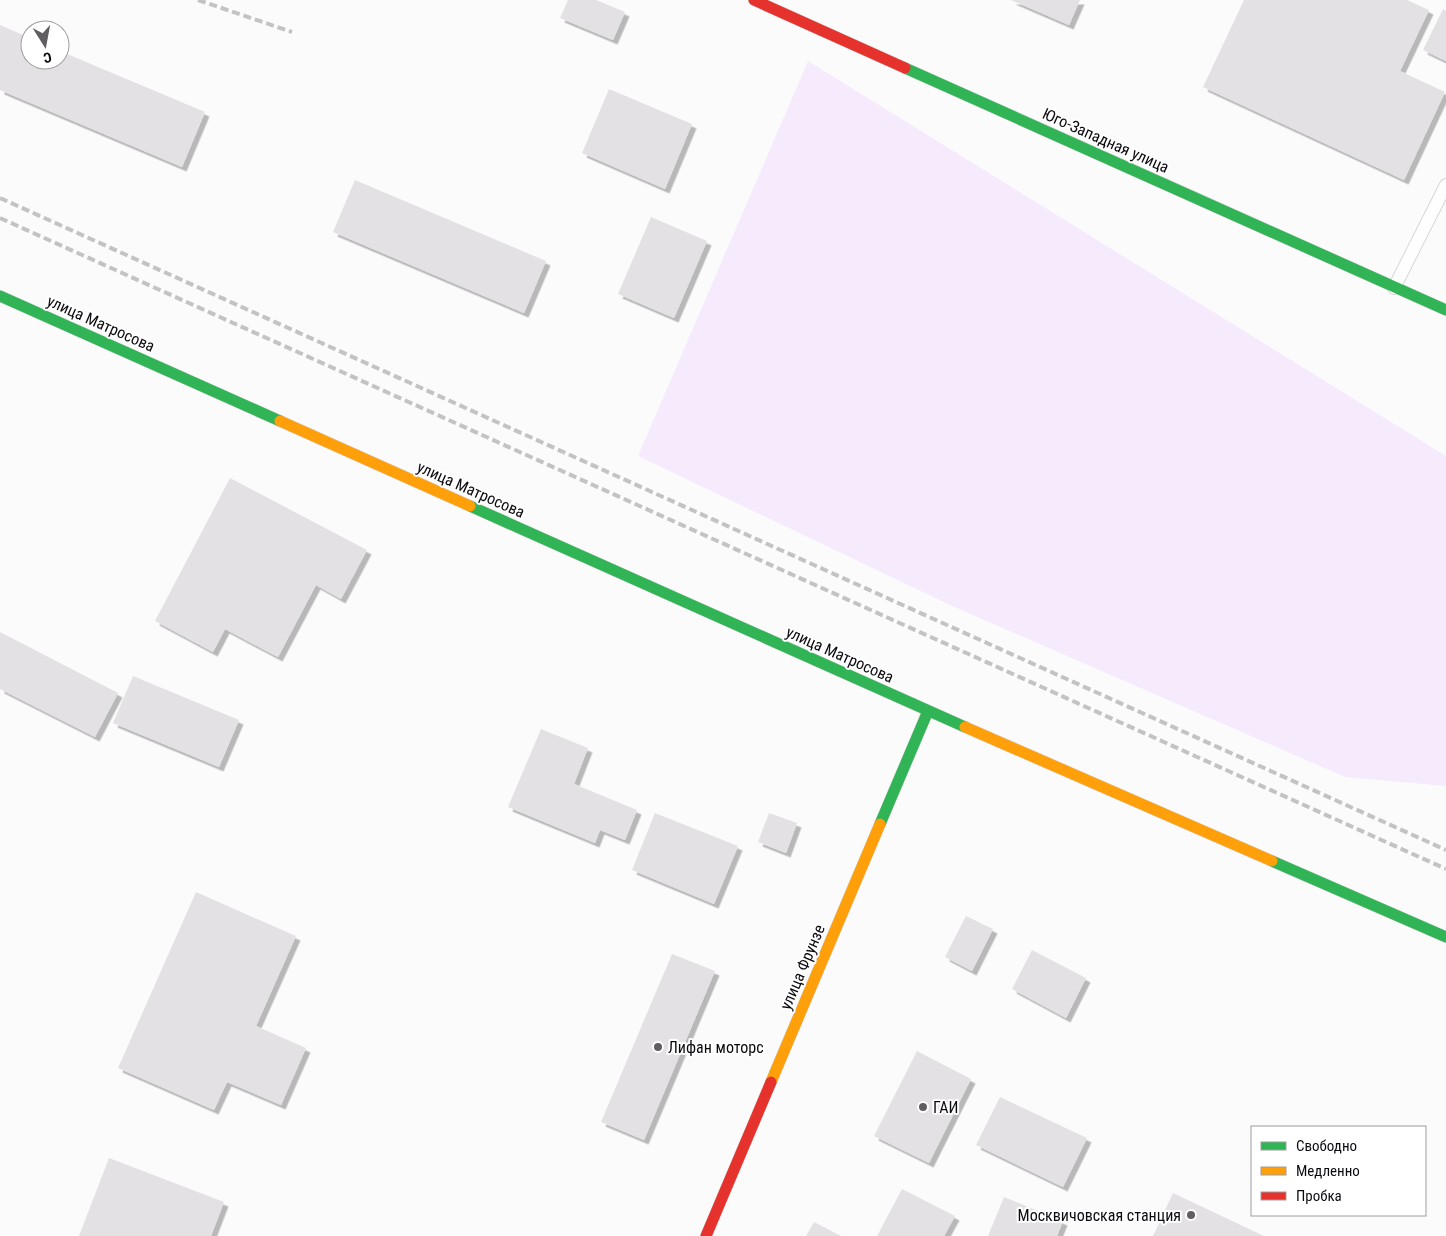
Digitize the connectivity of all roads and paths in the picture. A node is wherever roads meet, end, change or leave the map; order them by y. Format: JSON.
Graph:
{"nodes":[{"id":1,"x":754,"y":0,"type":"edge"},
{"id":2,"x":1446,"y":184,"type":"edge"},
{"id":3,"x":1394,"y":288,"type":"junction"},
{"id":4,"x":0,"y":296,"type":"edge"},
{"id":5,"x":1446,"y":310,"type":"edge"},
{"id":6,"x":928,"y":711,"type":"junction"},
{"id":7,"x":1446,"y":937,"type":"edge"},
{"id":8,"x":706,"y":1236,"type":"edge"}],
"edges":[{"from":1,"to":3,"type":"street","name":"Юго-Западная улица"},
{"from":2,"to":3,"type":"lane"},
{"from":3,"to":5,"type":"street","name":"Юго-Западная улица"},
{"from":4,"to":6,"type":"street","name":"улица Матросова"},
{"from":6,"to":7,"type":"street","name":"улица Матросова"},
{"from":6,"to":8,"type":"street","name":"улица Фрунзе"}]}
